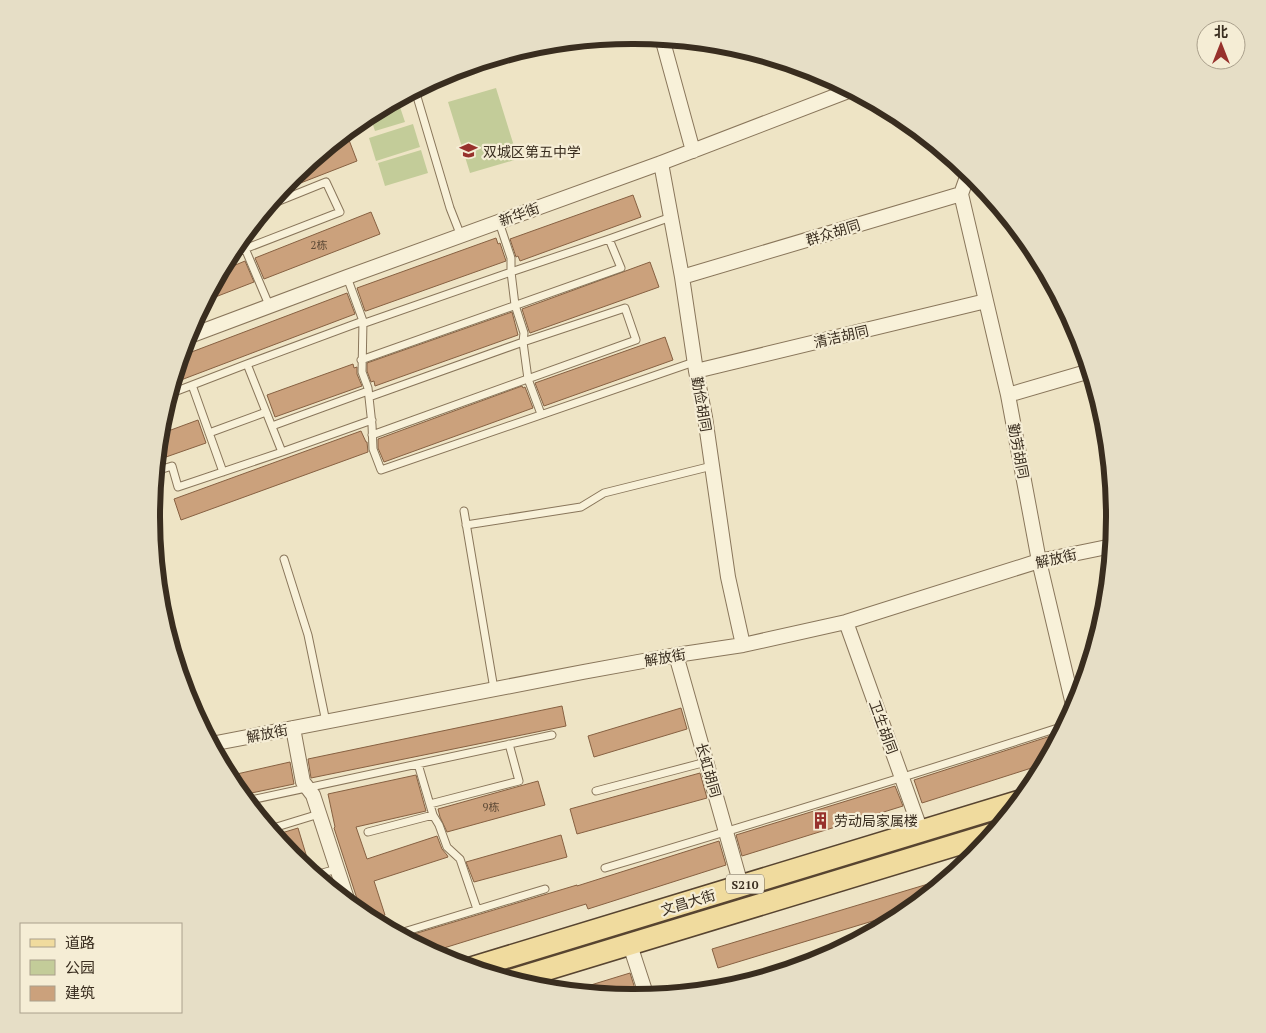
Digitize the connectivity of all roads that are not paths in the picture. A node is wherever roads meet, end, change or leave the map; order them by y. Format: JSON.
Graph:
{"nodes":[{"id":1,"x":664,"y":45,"type":"edge"},
{"id":2,"x":842,"y":93,"type":"edge"},
{"id":3,"x":417,"y":97,"type":"edge"},
{"id":4,"x":693,"y":150,"type":"junction"},
{"id":5,"x":661,"y":163,"type":"junction"},
{"id":6,"x":966,"y":181,"type":"edge"},
{"id":7,"x":961,"y":194,"type":"junction"},
{"id":8,"x":283,"y":199,"type":"edge"},
{"id":9,"x":671,"y":217,"type":"junction"},
{"id":10,"x":499,"y":222,"type":"junction"},
{"id":11,"x":461,"y":236,"type":"junction"},
{"id":12,"x":609,"y":239,"type":"junction"},
{"id":13,"x":245,"y":249,"type":"joint"},
{"id":14,"x":511,"y":272,"type":"junction"},
{"id":15,"x":347,"y":277,"type":"junction"},
{"id":16,"x":682,"y":277,"type":"junction"},
{"id":17,"x":986,"y":301,"type":"junction"},
{"id":18,"x":269,"y":305,"type":"junction"},
{"id":19,"x":515,"y":305,"type":"junction"},
{"id":20,"x":362,"y":323,"type":"junction"},
{"id":21,"x":197,"y":333,"type":"edge"},
{"id":22,"x":523,"y":342,"type":"junction"},
{"id":23,"x":361,"y":360,"type":"junction"},
{"id":24,"x":247,"y":364,"type":"junction"},
{"id":25,"x":695,"y":366,"type":"junction"},
{"id":26,"x":1083,"y":373,"type":"edge"},
{"id":27,"x":528,"y":379,"type":"junction"},
{"id":28,"x":192,"y":385,"type":"junction"},
{"id":29,"x":177,"y":391,"type":"edge"},
{"id":30,"x":369,"y":394,"type":"junction"},
{"id":31,"x":1008,"y":395,"type":"junction"},
{"id":32,"x":266,"y":412,"type":"junction"},
{"id":33,"x":540,"y":414,"type":"junction"},
{"id":34,"x":372,"y":420,"type":"junction"},
{"id":35,"x":272,"y":426,"type":"junction"},
{"id":36,"x":209,"y":433,"type":"junction"},
{"id":37,"x":372,"y":435,"type":"junction"},
{"id":38,"x":282,"y":452,"type":"junction"},
{"id":39,"x":712,"y":466,"type":"junction"},
{"id":40,"x":163,"y":469,"type":"edge"},
{"id":41,"x":223,"y":472,"type":"junction"},
{"id":42,"x":464,"y":511,"type":"dead end"},
{"id":43,"x":466,"y":525,"type":"junction"},
{"id":44,"x":1105,"y":547,"type":"edge"},
{"id":45,"x":284,"y":559,"type":"dead end"},
{"id":46,"x":1039,"y":561,"type":"junction"},
{"id":47,"x":846,"y":622,"type":"junction"},
{"id":48,"x":743,"y":645,"type":"junction"},
{"id":49,"x":676,"y":655,"type":"junction"},
{"id":50,"x":494,"y":689,"type":"junction"},
{"id":51,"x":1071,"y":695,"type":"edge"},
{"id":52,"x":326,"y":722,"type":"junction"},
{"id":53,"x":293,"y":728,"type":"junction"},
{"id":54,"x":1055,"y":729,"type":"edge"},
{"id":55,"x":552,"y":735,"type":"dead end"},
{"id":56,"x":218,"y":743,"type":"edge"},
{"id":57,"x":509,"y":744,"type":"junction"},
{"id":58,"x":706,"y":762,"type":"junction"},
{"id":59,"x":418,"y":764,"type":"junction"},
{"id":60,"x":902,"y":778,"type":"junction"},
{"id":61,"x":307,"y":787,"type":"junction"},
{"id":62,"x":596,"y":791,"type":"dead end"},
{"id":63,"x":254,"y":799,"type":"edge"},
{"id":64,"x":430,"y":804,"type":"junction"},
{"id":65,"x":1007,"y":805,"type":"edge"},
{"id":66,"x":319,"y":814,"type":"junction"},
{"id":67,"x":433,"y":815,"type":"junction"},
{"id":68,"x":277,"y":827,"type":"edge"},
{"id":69,"x":921,"y":831,"type":"junction"},
{"id":70,"x":368,"y":832,"type":"dead end"},
{"id":71,"x":726,"y":832,"type":"junction"},
{"id":72,"x":975,"y":842,"type":"edge"},
{"id":73,"x":605,"y":868,"type":"dead end"},
{"id":74,"x":337,"y":869,"type":"junction"},
{"id":75,"x":322,"y":873,"type":"edge"},
{"id":76,"x":741,"y":886,"type":"junction"},
{"id":77,"x":545,"y":888,"type":"dead end"},
{"id":78,"x":345,"y":892,"type":"edge"},
{"id":79,"x":476,"y":909,"type":"junction"},
{"id":80,"x":407,"y":931,"type":"edge"},
{"id":81,"x":630,"y":945,"type":"junction"},
{"id":82,"x":483,"y":964,"type":"edge"},
{"id":83,"x":525,"y":976,"type":"edge"},
{"id":84,"x":644,"y":989,"type":"edge"}],
"edges":[{"from":1,"to":4,"type":"street"},
{"from":2,"to":4,"type":"street","name":"新华街"},
{"from":3,"to":11,"type":"lane"},
{"from":4,"to":5,"type":"street","name":"新华街"},
{"from":5,"to":9,"type":"street","name":"勤俭胡同"},
{"from":5,"to":10,"type":"street","name":"新华街"},
{"from":6,"to":7,"type":"street"},
{"from":7,"to":16,"type":"street","name":"群众胡同"},
{"from":7,"to":17,"type":"street","name":"勤劳胡同"},
{"from":8,"to":13,"type":"lane"},
{"from":9,"to":12,"type":"lane"},
{"from":9,"to":16,"type":"street","name":"勤俭胡同"},
{"from":10,"to":11,"type":"street","name":"新华街"},
{"from":10,"to":14,"type":"lane"},
{"from":11,"to":15,"type":"street","name":"新华街"},
{"from":12,"to":14,"type":"lane"},
{"from":12,"to":19,"type":"lane"},
{"from":13,"to":18,"type":"lane"},
{"from":14,"to":19,"type":"lane"},
{"from":14,"to":20,"type":"lane"},
{"from":15,"to":18,"type":"street","name":"新华街"},
{"from":15,"to":20,"type":"lane"},
{"from":16,"to":25,"type":"street","name":"勤俭胡同"},
{"from":17,"to":25,"type":"street","name":"清洁胡同"},
{"from":17,"to":31,"type":"street","name":"勤劳胡同"},
{"from":18,"to":21,"type":"street","name":"新华街"},
{"from":19,"to":22,"type":"lane"},
{"from":19,"to":23,"type":"lane"},
{"from":20,"to":23,"type":"lane"},
{"from":20,"to":24,"type":"lane"},
{"from":22,"to":27,"type":"lane"},
{"from":22,"to":27,"type":"lane"},
{"from":22,"to":30,"type":"lane"},
{"from":23,"to":30,"type":"lane"},
{"from":24,"to":28,"type":"lane"},
{"from":24,"to":32,"type":"lane"},
{"from":25,"to":33,"type":"lane"},
{"from":25,"to":39,"type":"street","name":"勤俭胡同"},
{"from":26,"to":31,"type":"street"},
{"from":27,"to":33,"type":"lane"},
{"from":27,"to":37,"type":"lane"},
{"from":28,"to":29,"type":"lane"},
{"from":28,"to":36,"type":"lane"},
{"from":30,"to":34,"type":"lane"},
{"from":30,"to":35,"type":"lane"},
{"from":31,"to":46,"type":"street","name":"勤劳胡同"},
{"from":32,"to":35,"type":"lane"},
{"from":32,"to":36,"type":"lane"},
{"from":33,"to":37,"type":"lane"},
{"from":34,"to":37,"type":"lane"},
{"from":34,"to":38,"type":"lane"},
{"from":35,"to":38,"type":"lane"},
{"from":36,"to":41,"type":"lane"},
{"from":38,"to":41,"type":"lane"},
{"from":39,"to":43,"type":"lane"},
{"from":39,"to":48,"type":"street","name":"勤俭胡同"},
{"from":40,"to":41,"type":"lane"},
{"from":42,"to":43,"type":"lane"},
{"from":43,"to":50,"type":"lane"},
{"from":44,"to":46,"type":"street","name":"解放街"},
{"from":45,"to":52,"type":"lane"},
{"from":46,"to":47,"type":"street","name":"解放街"},
{"from":46,"to":51,"type":"street","name":"勤劳胡同"},
{"from":47,"to":48,"type":"street","name":"解放街"},
{"from":47,"to":60,"type":"street","name":"卫生胡同"},
{"from":48,"to":49,"type":"street","name":"解放街"},
{"from":49,"to":50,"type":"street","name":"解放街"},
{"from":49,"to":58,"type":"street","name":"长虹胡同"},
{"from":50,"to":52,"type":"street","name":"解放街"},
{"from":52,"to":53,"type":"street","name":"解放街"},
{"from":53,"to":56,"type":"street","name":"解放街"},
{"from":53,"to":61,"type":"street"},
{"from":54,"to":60,"type":"lane"},
{"from":55,"to":57,"type":"lane"},
{"from":57,"to":59,"type":"lane"},
{"from":57,"to":64,"type":"lane"},
{"from":58,"to":62,"type":"lane"},
{"from":58,"to":71,"type":"street","name":"长虹胡同"},
{"from":59,"to":61,"type":"lane"},
{"from":59,"to":64,"type":"lane"},
{"from":60,"to":69,"type":"street","name":"卫生胡同"},
{"from":60,"to":71,"type":"lane"},
{"from":61,"to":63,"type":"lane"},
{"from":61,"to":66,"type":"street"},
{"from":64,"to":67,"type":"lane"},
{"from":65,"to":69,"type":"main road","name":"文昌大街","number":"S210"},
{"from":66,"to":68,"type":"lane"},
{"from":66,"to":74,"type":"street"},
{"from":67,"to":70,"type":"lane"},
{"from":67,"to":79,"type":"lane"},
{"from":69,"to":76,"type":"main road","name":"文昌大街","number":"S210"},
{"from":71,"to":73,"type":"lane"},
{"from":71,"to":76,"type":"street","name":"长虹胡同"},
{"from":72,"to":81,"type":"main road","name":"文昌大街"},
{"from":74,"to":75,"type":"lane"},
{"from":74,"to":78,"type":"street"},
{"from":76,"to":82,"type":"main road","name":"文昌大街","number":"S210"},
{"from":77,"to":79,"type":"lane"},
{"from":79,"to":80,"type":"lane"},
{"from":81,"to":83,"type":"main road","name":"文昌大街"},
{"from":81,"to":84,"type":"street"}]}
